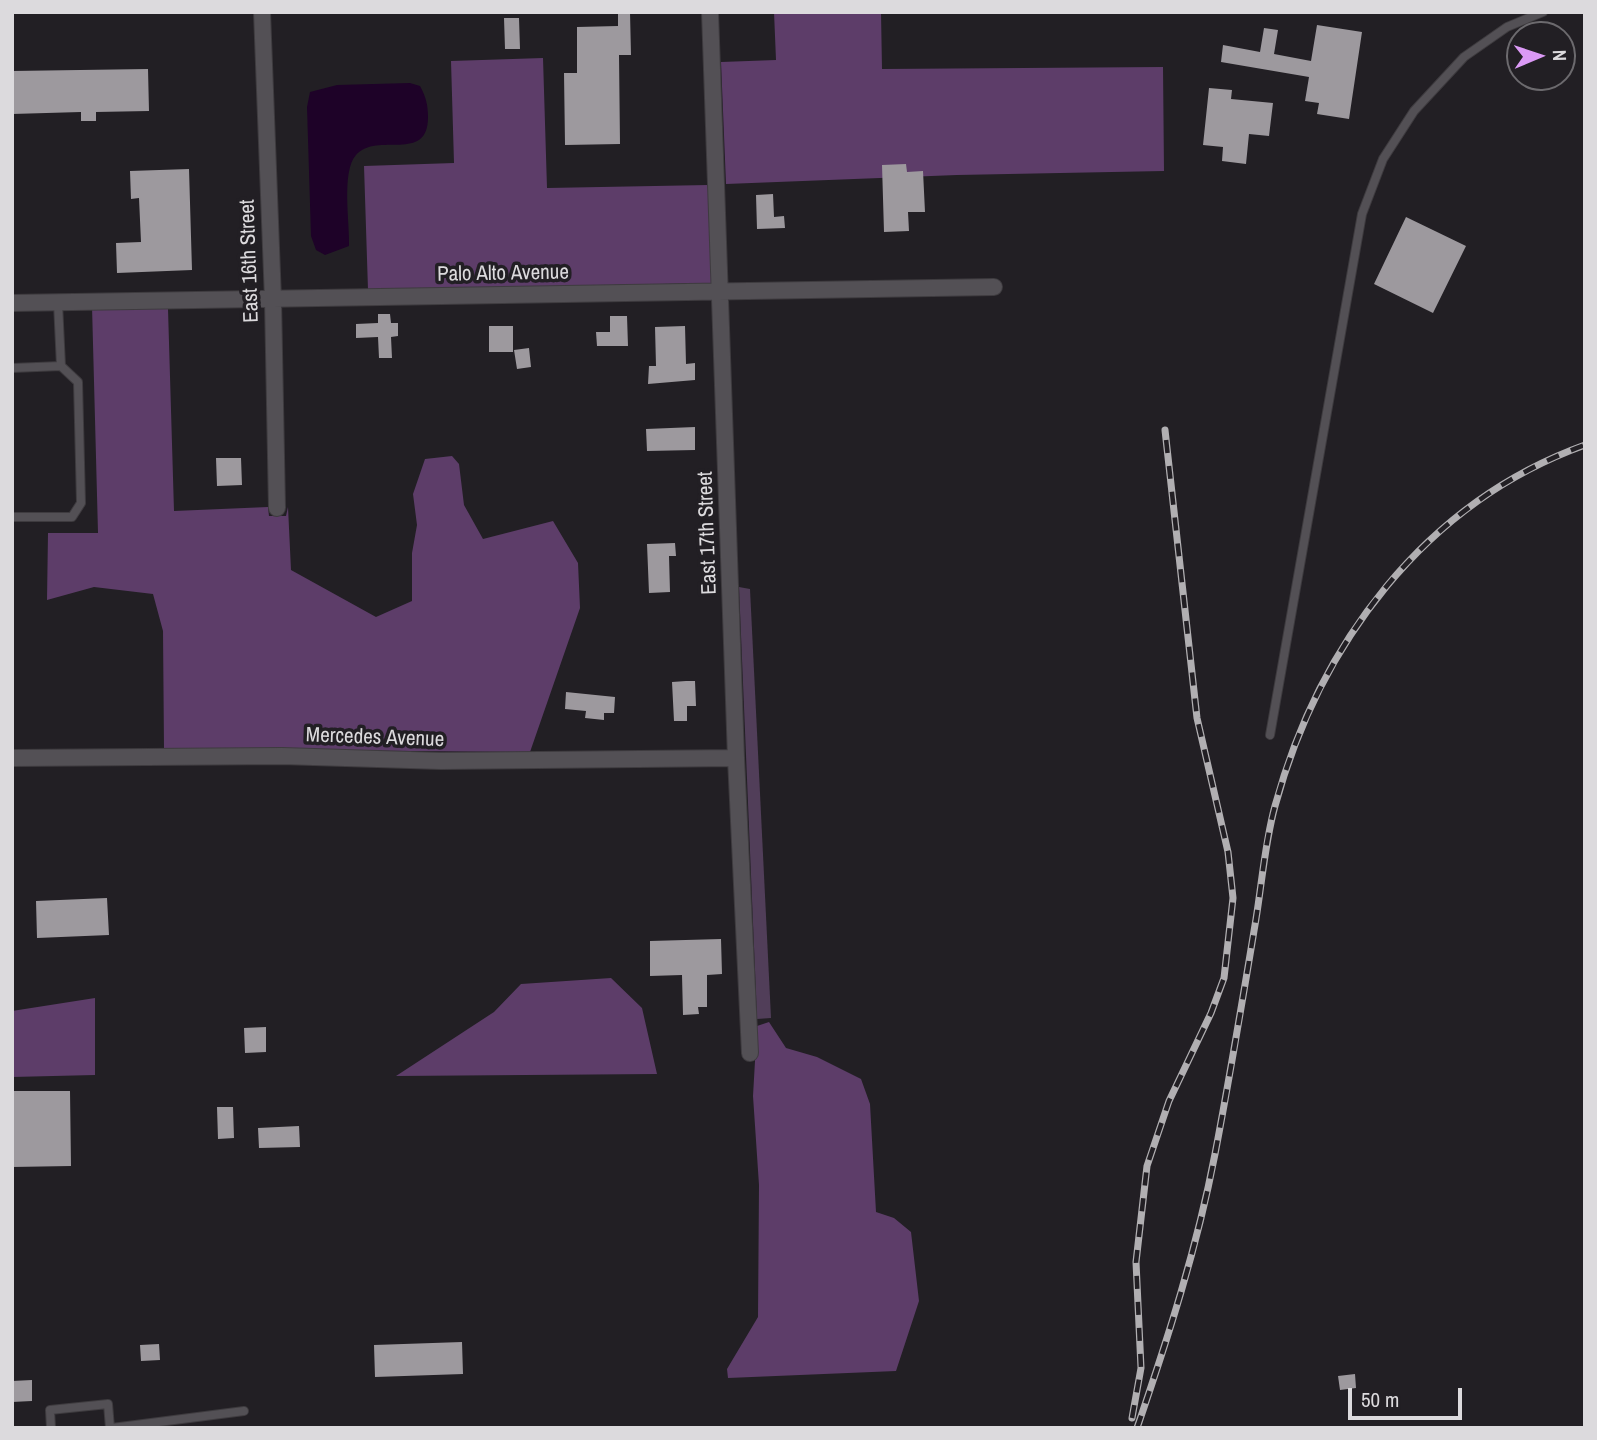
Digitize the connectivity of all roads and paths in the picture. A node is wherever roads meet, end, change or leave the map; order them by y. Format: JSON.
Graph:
{"nodes":[{"id":1,"x":262,"y":12,"type":"edge"},
{"id":2,"x":710,"y":12,"type":"edge"},
{"id":3,"x":1544,"y":12,"type":"edge"},
{"id":4,"x":994,"y":287,"type":"dead end"},
{"id":5,"x":721,"y":290,"type":"junction"},
{"id":6,"x":273,"y":300,"type":"junction"},
{"id":7,"x":12,"y":303,"type":"edge"},
{"id":8,"x":58,"y":303,"type":"junction"},
{"id":9,"x":61,"y":366,"type":"junction"},
{"id":10,"x":12,"y":368,"type":"edge"},
{"id":11,"x":277,"y":508,"type":"dead end"},
{"id":12,"x":12,"y":517,"type":"edge"},
{"id":13,"x":1270,"y":736,"type":"dead end"},
{"id":14,"x":12,"y":758,"type":"edge"},
{"id":15,"x":736,"y":758,"type":"junction"},
{"id":16,"x":750,"y":1052,"type":"dead end"},
{"id":17,"x":244,"y":1412,"type":"dead end"},
{"id":18,"x":51,"y":1428,"type":"edge"},
{"id":19,"x":111,"y":1428,"type":"edge"}],
"edges":[{"from":1,"to":6,"type":"street","name":"East 16th Street"},
{"from":2,"to":5,"type":"street","name":"East 17th Street"},
{"from":3,"to":13,"type":"lane"},
{"from":4,"to":5,"type":"street","name":"Palo Alto Avenue"},
{"from":5,"to":6,"type":"street","name":"Palo Alto Avenue"},
{"from":5,"to":15,"type":"street","name":"East 17th Street"},
{"from":6,"to":8,"type":"street","name":"Palo Alto Avenue"},
{"from":6,"to":11,"type":"street","name":"East 16th Street"},
{"from":7,"to":8,"type":"street","name":"Palo Alto Avenue"},
{"from":8,"to":9,"type":"lane"},
{"from":9,"to":10,"type":"lane"},
{"from":9,"to":12,"type":"lane"},
{"from":14,"to":15,"type":"street","name":"Mercedes Avenue"},
{"from":15,"to":16,"type":"street","name":"East 17th Street"},
{"from":17,"to":19,"type":"lane"},
{"from":18,"to":19,"type":"lane"}]}
